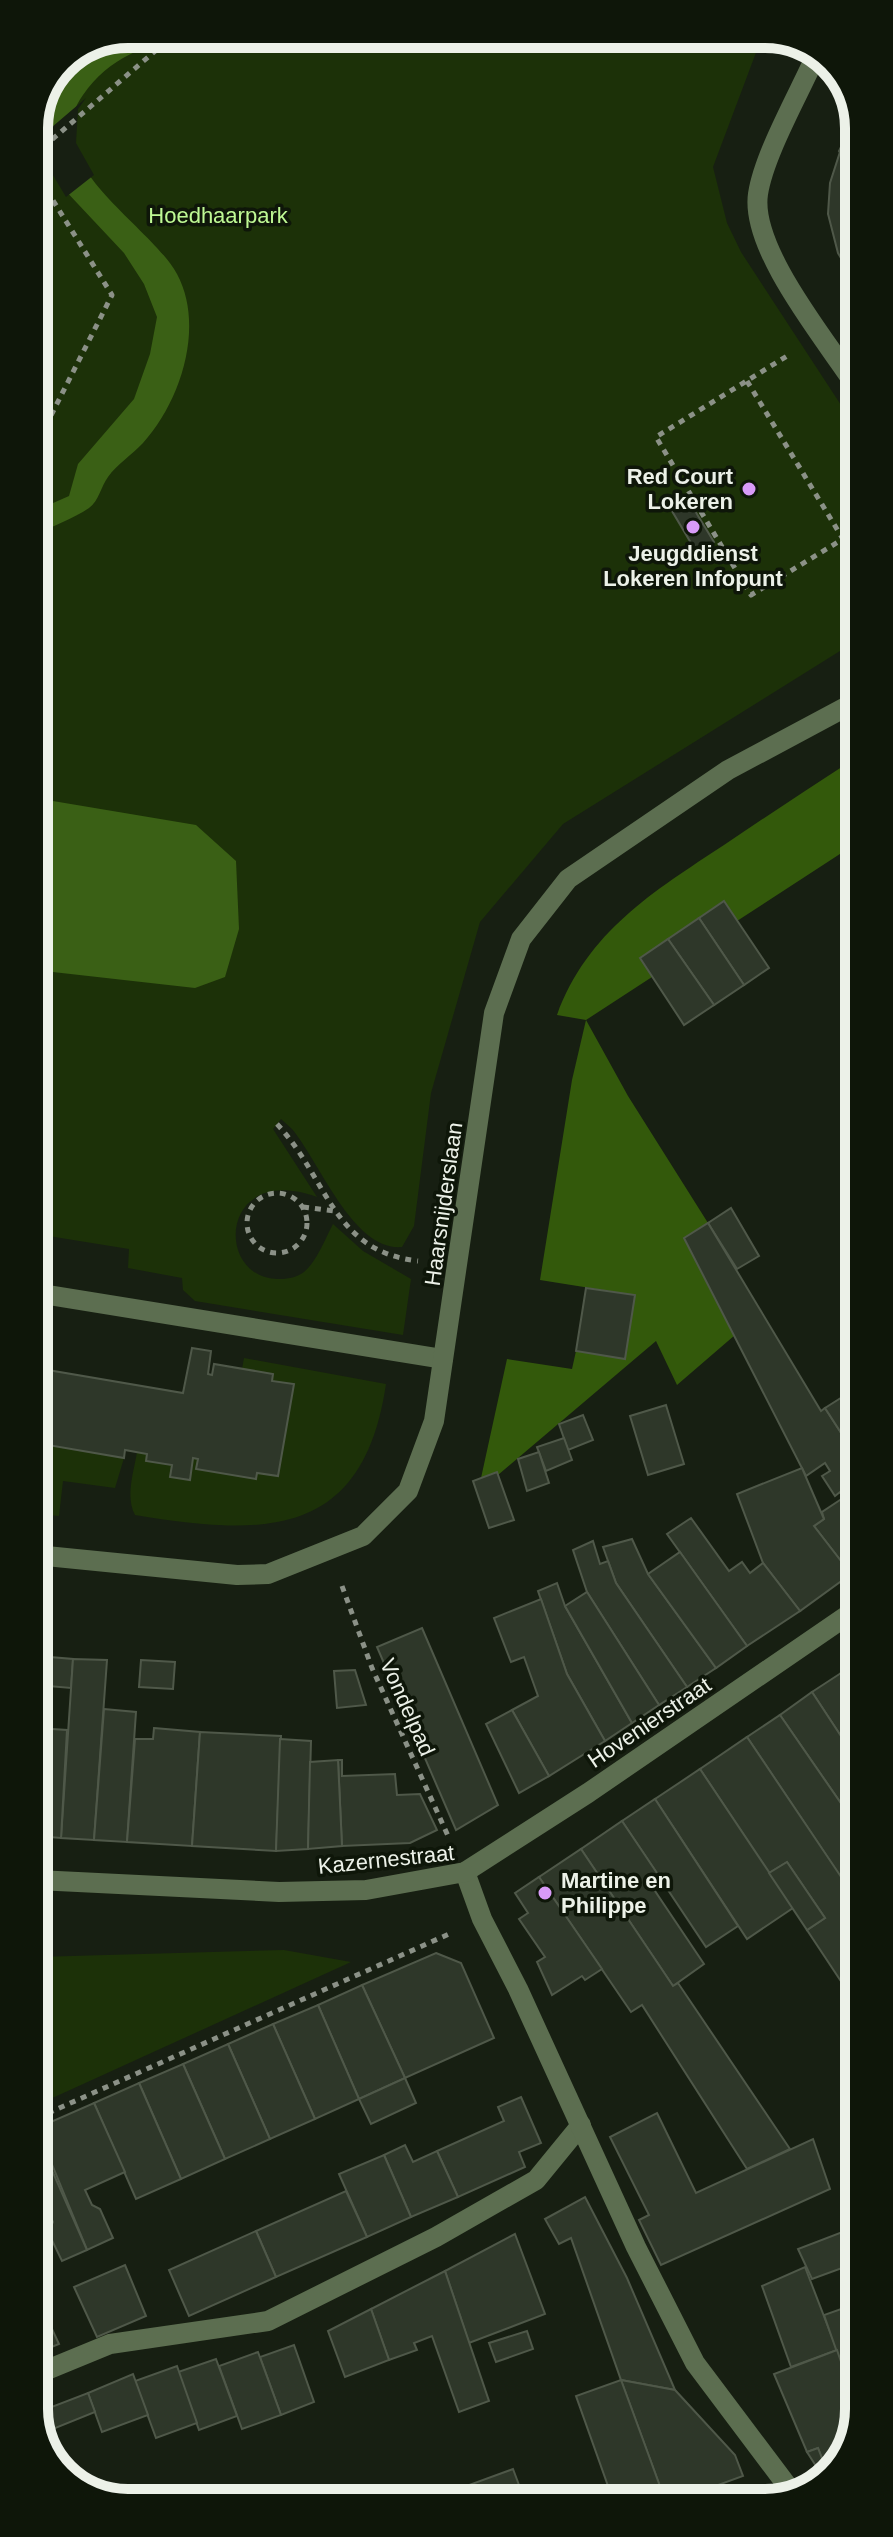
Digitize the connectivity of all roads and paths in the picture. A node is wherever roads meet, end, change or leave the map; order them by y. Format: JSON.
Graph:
{"nodes":[{"id":1,"x":159,"y":48,"type":"edge"},
{"id":2,"x":812,"y":63,"type":"edge"},
{"id":3,"x":48,"y":143,"type":"edge"},
{"id":4,"x":48,"y":192,"type":"edge"},
{"id":5,"x":845,"y":369,"type":"edge"},
{"id":6,"x":48,"y":421,"type":"edge"},
{"id":7,"x":751,"y":595,"type":"joint"},
{"id":8,"x":845,"y":707,"type":"edge"},
{"id":9,"x":277,"y":1124,"type":"dead end"},
{"id":10,"x":303,"y":1207,"type":"junction"},
{"id":11,"x":335,"y":1211,"type":"junction"},
{"id":12,"x":458,"y":1266,"type":"junction"},
{"id":13,"x":48,"y":1295,"type":"edge"},
{"id":14,"x":443,"y":1359,"type":"junction"},
{"id":15,"x":329,"y":1552,"type":"junction"},
{"id":16,"x":48,"y":1556,"type":"edge"},
{"id":17,"x":845,"y":1617,"type":"edge"},
{"id":18,"x":465,"y":1872,"type":"junction"},
{"id":19,"x":48,"y":1881,"type":"edge"},
{"id":20,"x":482,"y":1919,"type":"junction"},
{"id":21,"x":48,"y":2113,"type":"edge"},
{"id":22,"x":581,"y":2125,"type":"junction"},
{"id":23,"x":48,"y":2369,"type":"edge"},
{"id":24,"x":787,"y":2486,"type":"edge"}],
"edges":[{"from":1,"to":3,"type":"path"},
{"from":2,"to":5,"type":"street"},
{"from":4,"to":6,"type":"path"},
{"from":7,"to":7,"type":"path"},
{"from":8,"to":12,"type":"street","name":"Haarsnijderslaan"},
{"from":9,"to":11,"type":"path"},
{"from":10,"to":10,"type":"path"},
{"from":10,"to":11,"type":"path"},
{"from":11,"to":12,"type":"path"},
{"from":12,"to":14,"type":"street","name":"Haarsnijderslaan"},
{"from":13,"to":14,"type":"street"},
{"from":14,"to":15,"type":"street","name":"Haarsnijderslaan"},
{"from":15,"to":16,"type":"street","name":"Haarsnijderslaan"},
{"from":15,"to":18,"type":"path","name":"Vondelpad"},
{"from":17,"to":18,"type":"street","name":"Hovenierstraat"},
{"from":18,"to":19,"type":"street","name":"Kazernestraat"},
{"from":18,"to":20,"type":"street","name":"Kazernestraat"},
{"from":20,"to":21,"type":"path"},
{"from":20,"to":22,"type":"street","name":"Kazernestraat"},
{"from":22,"to":23,"type":"street"},
{"from":22,"to":24,"type":"street","name":"Kazernestraat"}]}
